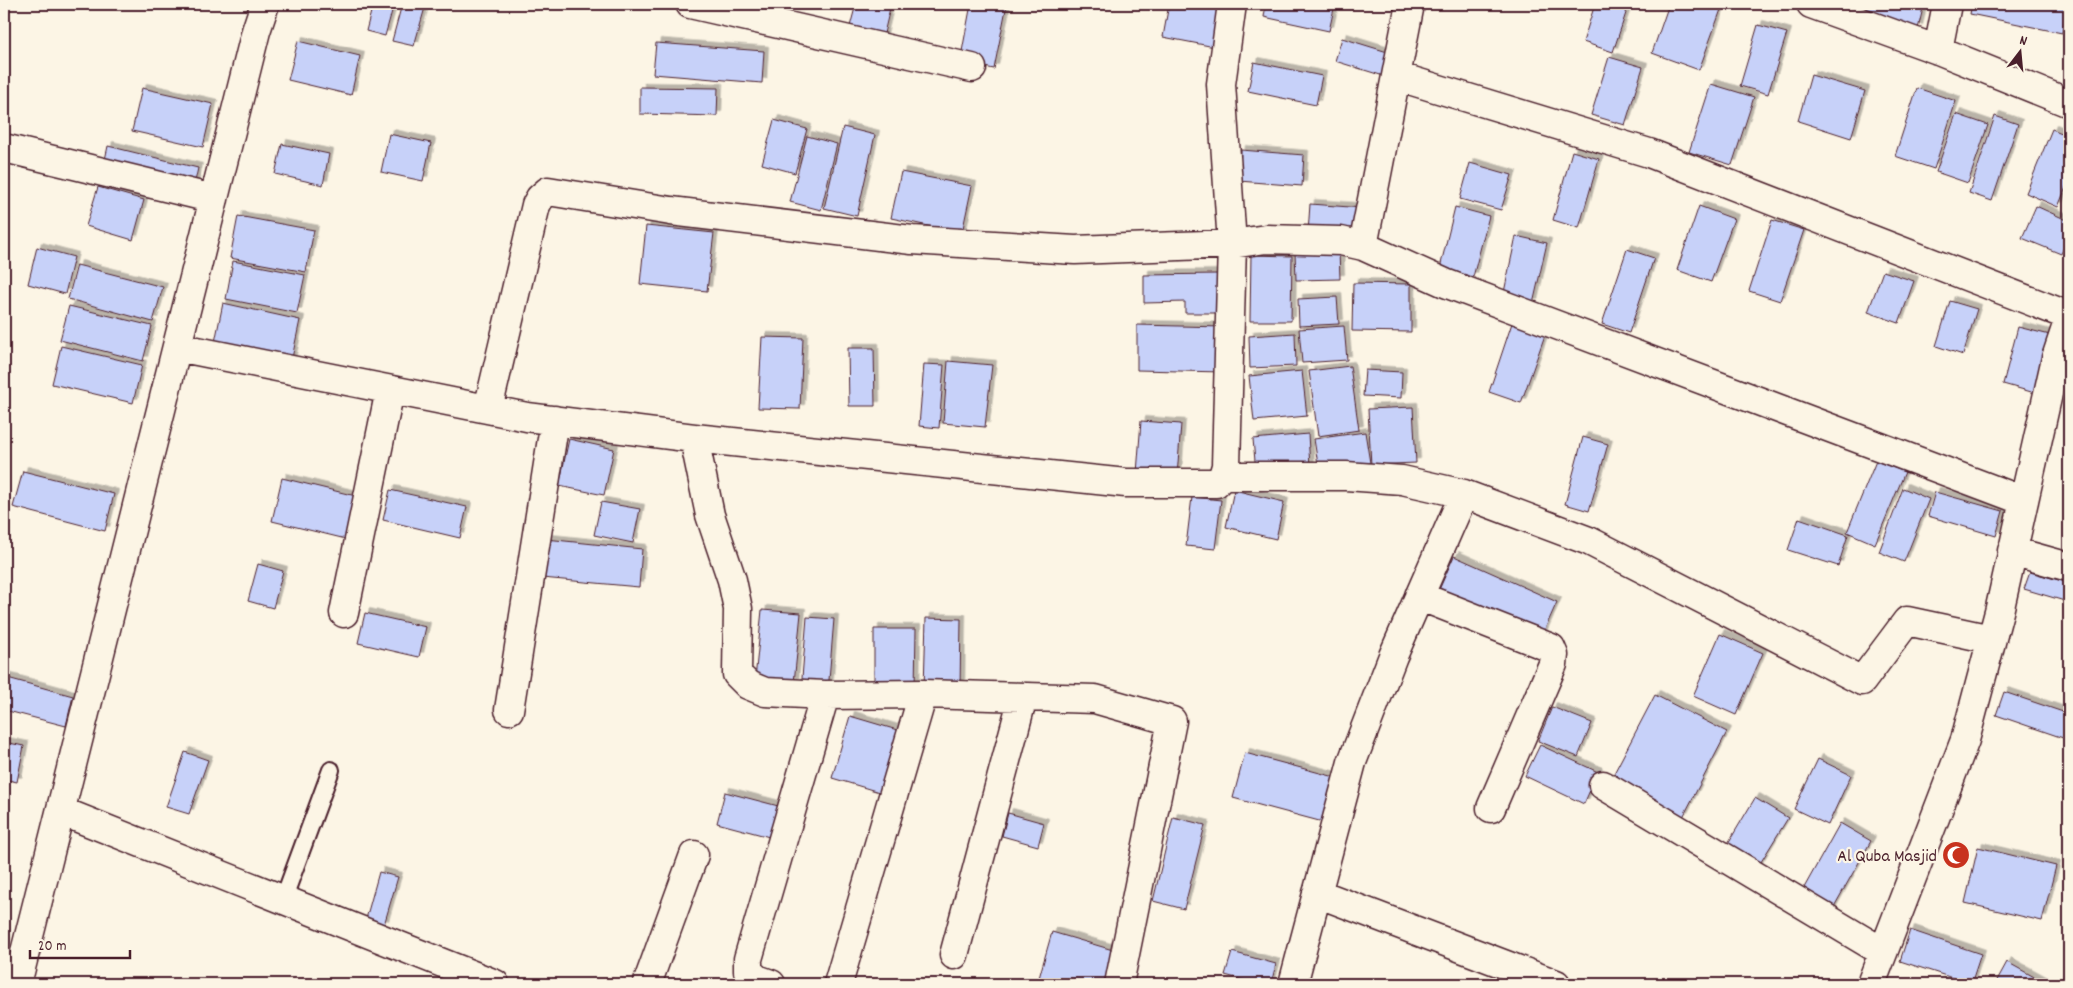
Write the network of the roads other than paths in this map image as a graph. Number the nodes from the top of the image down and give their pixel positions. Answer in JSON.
{"nodes":[{"id":1,"x":265,"y":4,"type":"edge"},
{"id":2,"x":690,"y":4,"type":"edge"},
{"id":3,"x":1232,"y":4,"type":"edge"},
{"id":4,"x":1410,"y":4,"type":"edge"},
{"id":5,"x":1811,"y":4,"type":"edge"},
{"id":6,"x":1947,"y":4,"type":"edge"},
{"id":7,"x":1938,"y":50,"type":"junction"},
{"id":8,"x":972,"y":68,"type":"dead end"},
{"id":9,"x":1396,"y":76,"type":"junction"},
{"id":10,"x":2069,"y":103,"type":"edge"},
{"id":11,"x":4,"y":148,"type":"edge"},
{"id":12,"x":214,"y":199,"type":"junction"},
{"id":13,"x":1232,"y":244,"type":"junction"},
{"id":14,"x":1363,"y":246,"type":"junction"},
{"id":15,"x":2069,"y":318,"type":"edge"},
{"id":16,"x":177,"y":347,"type":"junction"},
{"id":17,"x":390,"y":390,"type":"junction"},
{"id":18,"x":488,"y":409,"type":"junction"},
{"id":19,"x":555,"y":420,"type":"junction"},
{"id":20,"x":694,"y":438,"type":"junction"},
{"id":21,"x":1223,"y":476,"type":"junction"},
{"id":22,"x":1464,"y":494,"type":"junction"},
{"id":23,"x":2024,"y":501,"type":"junction"},
{"id":24,"x":2012,"y":551,"type":"junction"},
{"id":25,"x":2069,"y":566,"type":"edge"},
{"id":26,"x":1419,"y":596,"type":"junction"},
{"id":27,"x":344,"y":613,"type":"dead end"},
{"id":28,"x":1991,"y":639,"type":"junction"},
{"id":29,"x":924,"y":694,"type":"junction"},
{"id":30,"x":825,"y":695,"type":"junction"},
{"id":31,"x":1023,"y":697,"type":"junction"},
{"id":32,"x":509,"y":710,"type":"dead end"},
{"id":33,"x":330,"y":770,"type":"dead end"},
{"id":34,"x":1603,"y":785,"type":"dead end"},
{"id":35,"x":1491,"y":808,"type":"dead end"},
{"id":36,"x":60,"y":811,"type":"junction"},
{"id":37,"x":694,"y":855,"type":"dead end"},
{"id":38,"x":1318,"y":892,"type":"junction"},
{"id":39,"x":283,"y":900,"type":"junction"},
{"id":40,"x":1883,"y":952,"type":"junction"},
{"id":41,"x":954,"y":955,"type":"dead end"},
{"id":42,"x":1516,"y":977,"type":"edge"},
{"id":43,"x":6,"y":984,"type":"edge"},
{"id":44,"x":495,"y":984,"type":"edge"},
{"id":45,"x":646,"y":984,"type":"edge"},
{"id":46,"x":771,"y":984,"type":"edge"},
{"id":47,"x":838,"y":984,"type":"edge"},
{"id":48,"x":1120,"y":984,"type":"edge"},
{"id":49,"x":1293,"y":984,"type":"edge"},
{"id":50,"x":1556,"y":984,"type":"edge"},
{"id":51,"x":1871,"y":984,"type":"edge"}],
"edges":[{"from":1,"to":12,"type":"street"},
{"from":2,"to":8,"type":"street"},
{"from":3,"to":13,"type":"street"},
{"from":4,"to":9,"type":"street"},
{"from":5,"to":7,"type":"street"},
{"from":6,"to":7,"type":"street"},
{"from":7,"to":10,"type":"street"},
{"from":9,"to":14,"type":"street"},
{"from":9,"to":15,"type":"street"},
{"from":11,"to":12,"type":"street"},
{"from":12,"to":16,"type":"street"},
{"from":13,"to":14,"type":"street"},
{"from":13,"to":18,"type":"street"},
{"from":13,"to":21,"type":"street"},
{"from":14,"to":23,"type":"street"},
{"from":15,"to":23,"type":"street"},
{"from":16,"to":17,"type":"street"},
{"from":16,"to":36,"type":"street"},
{"from":17,"to":18,"type":"street"},
{"from":17,"to":27,"type":"street"},
{"from":18,"to":19,"type":"street"},
{"from":19,"to":20,"type":"street"},
{"from":19,"to":32,"type":"street"},
{"from":20,"to":21,"type":"street"},
{"from":20,"to":30,"type":"street"},
{"from":21,"to":22,"type":"street"},
{"from":22,"to":26,"type":"street"},
{"from":22,"to":28,"type":"street"},
{"from":23,"to":24,"type":"street"},
{"from":24,"to":25,"type":"street"},
{"from":24,"to":28,"type":"street"},
{"from":26,"to":35,"type":"street"},
{"from":26,"to":38,"type":"street"},
{"from":28,"to":40,"type":"street"},
{"from":29,"to":30,"type":"street"},
{"from":29,"to":31,"type":"street"},
{"from":29,"to":47,"type":"street"},
{"from":30,"to":46,"type":"street"},
{"from":31,"to":41,"type":"street"},
{"from":31,"to":48,"type":"street"},
{"from":33,"to":39,"type":"lane"},
{"from":34,"to":40,"type":"street"},
{"from":36,"to":39,"type":"street"},
{"from":36,"to":43,"type":"street"},
{"from":37,"to":45,"type":"street"},
{"from":38,"to":42,"type":"street"},
{"from":38,"to":49,"type":"street"},
{"from":39,"to":44,"type":"street"},
{"from":40,"to":51,"type":"street"},
{"from":42,"to":50,"type":"street"}]}
